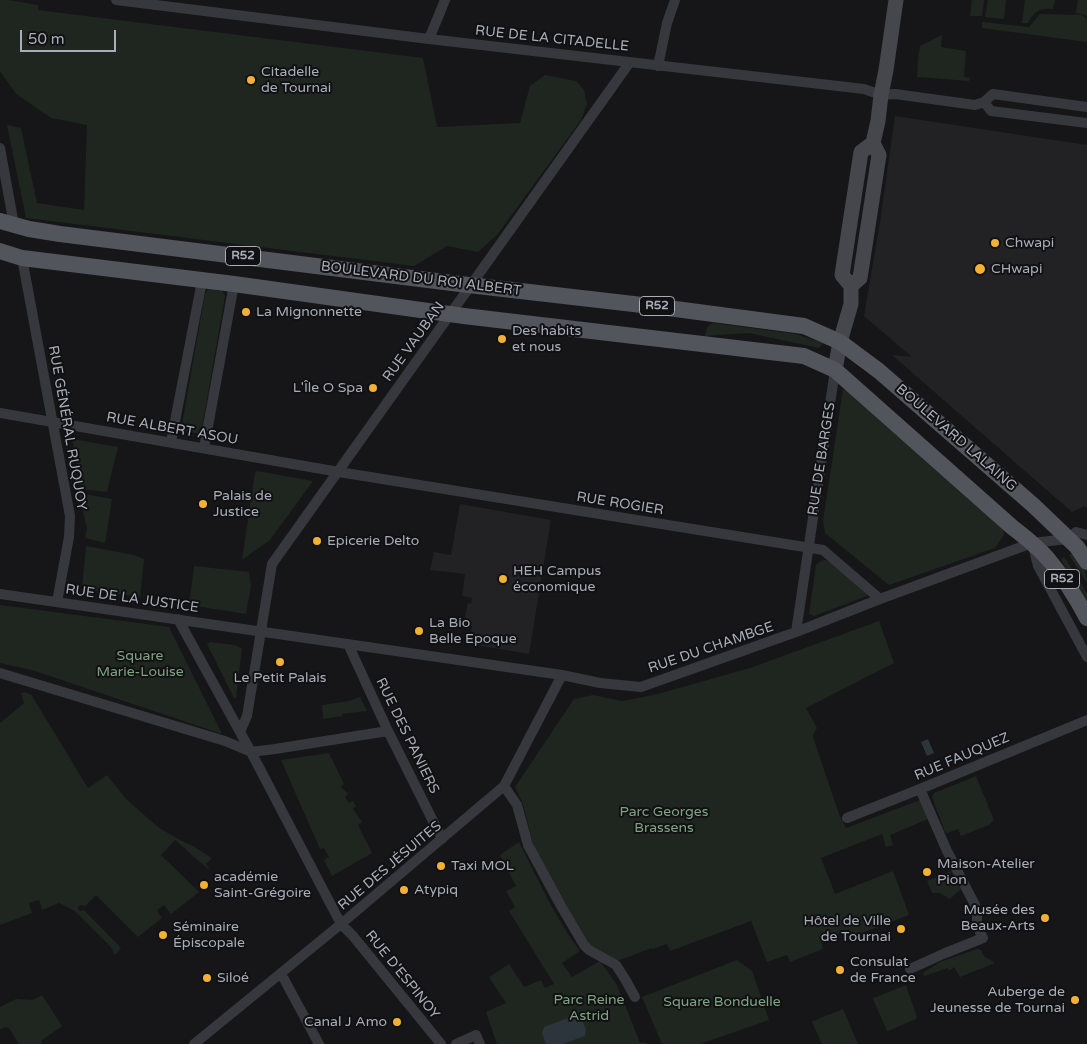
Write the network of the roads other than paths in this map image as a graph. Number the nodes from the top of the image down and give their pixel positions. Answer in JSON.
{"nodes":[{"id":1,"x":116,"y":0,"type":"edge"},
{"id":2,"x":445,"y":0,"type":"edge"},
{"id":3,"x":674,"y":0,"type":"edge"},
{"id":4,"x":896,"y":0,"type":"edge"},
{"id":5,"x":429,"y":39,"type":"junction"},
{"id":6,"x":630,"y":62,"type":"junction"},
{"id":7,"x":658,"y":66,"type":"junction"},
{"id":8,"x":881,"y":95,"type":"junction"},
{"id":9,"x":984,"y":102,"type":"junction"},
{"id":10,"x":1087,"y":107,"type":"edge"},
{"id":11,"x":1087,"y":123,"type":"edge"},
{"id":12,"x":0,"y":148,"type":"edge"},
{"id":13,"x":7,"y":223,"type":"edge"},
{"id":14,"x":0,"y":251,"type":"edge"},
{"id":15,"x":22,"y":258,"type":"junction"},
{"id":16,"x":202,"y":281,"type":"junction"},
{"id":17,"x":234,"y":284,"type":"junction"},
{"id":18,"x":471,"y":285,"type":"junction"},
{"id":19,"x":452,"y":314,"type":"junction"},
{"id":20,"x":840,"y":342,"type":"junction"},
{"id":21,"x":836,"y":370,"type":"junction"},
{"id":22,"x":0,"y":413,"type":"edge"},
{"id":23,"x":53,"y":422,"type":"junction"},
{"id":24,"x":171,"y":442,"type":"junction"},
{"id":25,"x":204,"y":448,"type":"junction"},
{"id":26,"x":339,"y":472,"type":"junction"},
{"id":27,"x":1087,"y":535,"type":"edge"},
{"id":28,"x":1068,"y":539,"type":"junction"},
{"id":29,"x":1032,"y":543,"type":"junction"},
{"id":30,"x":808,"y":549,"type":"junction"},
{"id":31,"x":1087,"y":562,"type":"edge"},
{"id":32,"x":0,"y":594,"type":"edge"},
{"id":33,"x":880,"y":599,"type":"junction"},
{"id":34,"x":57,"y":602,"type":"junction"},
{"id":35,"x":1087,"y":618,"type":"edge"},
{"id":36,"x":178,"y":619,"type":"junction"},
{"id":37,"x":261,"y":631,"type":"junction"},
{"id":38,"x":796,"y":632,"type":"junction"},
{"id":39,"x":348,"y":644,"type":"junction"},
{"id":40,"x":1087,"y":657,"type":"edge"},
{"id":41,"x":0,"y":673,"type":"edge"},
{"id":42,"x":562,"y":675,"type":"junction"},
{"id":43,"x":1087,"y":720,"type":"edge"},
{"id":44,"x":388,"y":730,"type":"junction"},
{"id":45,"x":240,"y":732,"type":"junction"},
{"id":46,"x":251,"y":752,"type":"junction"},
{"id":47,"x":504,"y":786,"type":"junction"},
{"id":48,"x":920,"y":789,"type":"junction"},
{"id":49,"x":847,"y":818,"type":"dead end"},
{"id":50,"x":442,"y":839,"type":"junction"},
{"id":51,"x":341,"y":924,"type":"junction"},
{"id":52,"x":910,"y":969,"type":"dead end"},
{"id":53,"x":280,"y":974,"type":"junction"},
{"id":54,"x":635,"y":997,"type":"dead end"},
{"id":55,"x":194,"y":1044,"type":"edge"},
{"id":56,"x":319,"y":1044,"type":"edge"},
{"id":57,"x":441,"y":1044,"type":"edge"},
{"id":58,"x":456,"y":1044,"type":"edge"},
{"id":59,"x":480,"y":1044,"type":"edge"}],
"edges":[{"from":1,"to":5,"type":"street","name":"RUE DE LA CITADELLE"},
{"from":2,"to":5,"type":"street"},
{"from":3,"to":7,"type":"street"},
{"from":4,"to":8,"type":"street","name":"RUE DE BARGES"},
{"from":5,"to":6,"type":"street","name":"RUE DE LA CITADELLE"},
{"from":6,"to":7,"type":"street","name":"RUE DE LA CITADELLE"},
{"from":6,"to":18,"type":"street","name":"RUE VAUBAN"},
{"from":7,"to":8,"type":"street","name":"RUE DE LA CITADELLE"},
{"from":8,"to":9,"type":"street","name":"RUE DE LA CITADELLE"},
{"from":8,"to":20,"type":"street","name":"RUE DE BARGES"},
{"from":9,"to":10,"type":"street","name":"RUE DE LA CITADELLE"},
{"from":9,"to":11,"type":"street","name":"RUE DE LA CITADELLE"},
{"from":12,"to":13,"type":"street"},
{"from":13,"to":18,"type":"main road","name":"BOULEVARD DU ROI ALBERT","number":"R52"},
{"from":14,"to":15,"type":"main road","number":"R52"},
{"from":15,"to":16,"type":"main road","number":"R52"},
{"from":15,"to":23,"type":"street","name":"RUE GÉNÉRAL RUQUOY"},
{"from":16,"to":17,"type":"main road","number":"R52"},
{"from":16,"to":24,"type":"street"},
{"from":17,"to":19,"type":"main road","number":"R52"},
{"from":17,"to":25,"type":"street"},
{"from":18,"to":19,"type":"street","name":"RUE VAUBAN"},
{"from":18,"to":20,"type":"main road","name":"BOULEVARD DU ROI ALBERT","number":"R52"},
{"from":19,"to":21,"type":"main road","number":"R52"},
{"from":19,"to":26,"type":"street","name":"RUE VAUBAN"},
{"from":20,"to":21,"type":"street","name":"RUE DE BARGES"},
{"from":20,"to":28,"type":"main road","name":"BOULEVARD LALAING","number":"R52"},
{"from":21,"to":29,"type":"main road","name":"BOULEVARD LALAING","number":"R52"},
{"from":21,"to":30,"type":"street","name":"RUE DE BARGES"},
{"from":22,"to":23,"type":"street","name":"RUE ALBERT ASOU"},
{"from":23,"to":24,"type":"street","name":"RUE ALBERT ASOU"},
{"from":23,"to":34,"type":"street","name":"RUE GÉNÉRAL RUQUOY"},
{"from":24,"to":25,"type":"street","name":"RUE ALBERT ASOU"},
{"from":25,"to":26,"type":"street","name":"RUE ALBERT ASOU"},
{"from":26,"to":30,"type":"street","name":"RUE ROGIER"},
{"from":26,"to":37,"type":"street","name":"RUE VAUBAN"},
{"from":27,"to":28,"type":"street"},
{"from":28,"to":29,"type":"street","name":"RUE DU CHAMBGE"},
{"from":28,"to":31,"type":"main road","name":"BOULEVARD LALAING","number":"R52"},
{"from":29,"to":33,"type":"street","name":"RUE DU CHAMBGE"},
{"from":29,"to":35,"type":"main road","name":"BOULEVARD LALAING","number":"R52"},
{"from":29,"to":40,"type":"street"},
{"from":30,"to":33,"type":"street","name":"RUE ROGIER"},
{"from":30,"to":38,"type":"street","name":"RUE DE BARGES"},
{"from":32,"to":34,"type":"street","name":"RUE DE LA JUSTICE"},
{"from":33,"to":38,"type":"street","name":"RUE DU CHAMBGE"},
{"from":34,"to":36,"type":"street","name":"RUE DE LA JUSTICE"},
{"from":36,"to":37,"type":"street","name":"RUE DE LA JUSTICE"},
{"from":36,"to":45,"type":"street"},
{"from":37,"to":39,"type":"street","name":"RUE DU CHAMBGE"},
{"from":37,"to":45,"type":"street"},
{"from":38,"to":42,"type":"street","name":"RUE DU CHAMBGE"},
{"from":39,"to":42,"type":"street","name":"RUE DU CHAMBGE"},
{"from":39,"to":44,"type":"street","name":"RUE DES PANIERS"},
{"from":41,"to":46,"type":"street"},
{"from":42,"to":47,"type":"street","name":"RUE DES JÉSUITES"},
{"from":43,"to":48,"type":"street","name":"RUE FAUQUEZ"},
{"from":44,"to":46,"type":"street"},
{"from":44,"to":50,"type":"street","name":"RUE DES PANIERS"},
{"from":45,"to":46,"type":"street","name":"RUE D'ESPINOY"},
{"from":46,"to":51,"type":"street","name":"RUE D'ESPINOY"},
{"from":47,"to":50,"type":"street","name":"RUE DES JÉSUITES"},
{"from":47,"to":54,"type":"street"},
{"from":48,"to":49,"type":"street","name":"RUE FAUQUEZ"},
{"from":48,"to":52,"type":"street"},
{"from":50,"to":51,"type":"street","name":"RUE DES JÉSUITES"},
{"from":51,"to":53,"type":"street","name":"RUE DES JÉSUITES"},
{"from":51,"to":57,"type":"street","name":"RUE D'ESPINOY"},
{"from":53,"to":55,"type":"street","name":"RUE DES JÉSUITES"},
{"from":53,"to":56,"type":"street"},
{"from":58,"to":59,"type":"street"}]}
